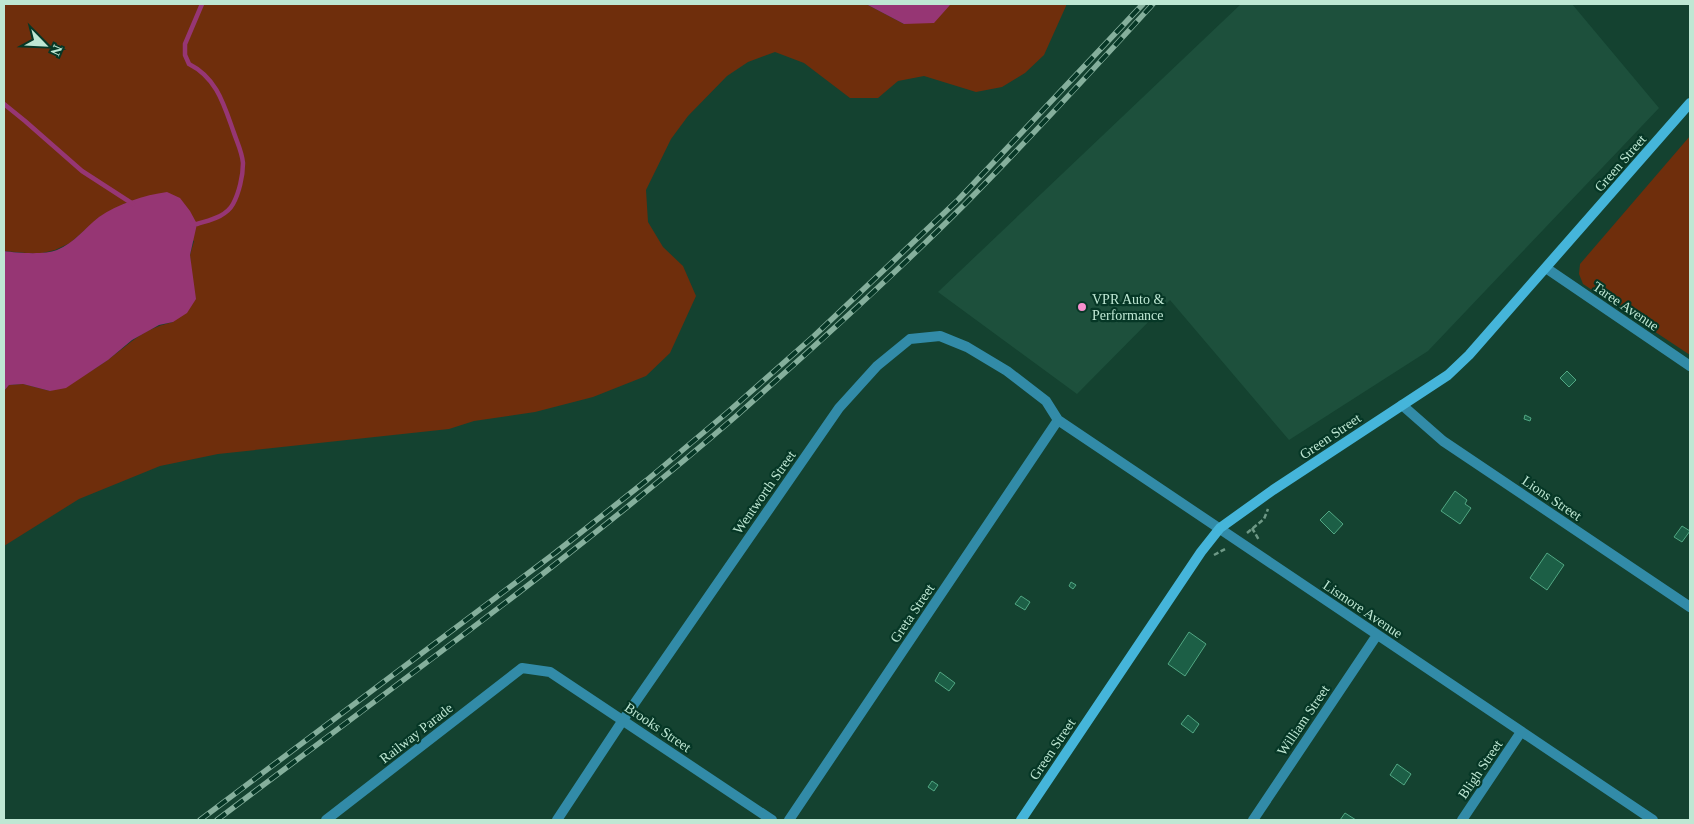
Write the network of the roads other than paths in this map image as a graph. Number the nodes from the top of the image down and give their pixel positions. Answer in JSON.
{"nodes":[{"id":1,"x":1690,"y":103,"type":"edge"},
{"id":2,"x":1546,"y":268,"type":"junction"},
{"id":3,"x":1690,"y":366,"type":"edge"},
{"id":4,"x":1402,"y":405,"type":"junction"},
{"id":5,"x":1058,"y":420,"type":"junction"},
{"id":6,"x":1220,"y":528,"type":"junction"},
{"id":7,"x":1690,"y":607,"type":"edge"},
{"id":8,"x":1377,"y":635,"type":"junction"},
{"id":9,"x":522,"y":668,"type":"joint"},
{"id":10,"x":623,"y":720,"type":"junction"},
{"id":11,"x":1521,"y":732,"type":"junction"},
{"id":12,"x":326,"y":820,"type":"edge"},
{"id":13,"x":556,"y":820,"type":"edge"},
{"id":14,"x":772,"y":820,"type":"edge"},
{"id":15,"x":789,"y":820,"type":"edge"},
{"id":16,"x":1021,"y":820,"type":"edge"},
{"id":17,"x":1253,"y":820,"type":"edge"},
{"id":18,"x":1462,"y":820,"type":"edge"},
{"id":19,"x":1653,"y":820,"type":"edge"}],
"edges":[{"from":1,"to":2,"type":"street","name":"Green Street"},
{"from":2,"to":3,"type":"street","name":"Taree Avenue"},
{"from":2,"to":4,"type":"street","name":"Green Street"},
{"from":4,"to":6,"type":"street","name":"Green Street"},
{"from":4,"to":7,"type":"street","name":"Lions Street"},
{"from":5,"to":6,"type":"street","name":"Lismore Avenue"},
{"from":5,"to":10,"type":"street","name":"Wentworth Street"},
{"from":5,"to":15,"type":"street","name":"Greta Street"},
{"from":6,"to":8,"type":"street","name":"Lismore Avenue"},
{"from":6,"to":16,"type":"street","name":"Green Street"},
{"from":8,"to":11,"type":"street","name":"Lismore Avenue"},
{"from":8,"to":17,"type":"street","name":"William Street"},
{"from":9,"to":10,"type":"street","name":"Brooks Street"},
{"from":9,"to":12,"type":"street","name":"Railway Parade"},
{"from":10,"to":13,"type":"street","name":"Wentworth Street"},
{"from":10,"to":14,"type":"street","name":"Brooks Street"},
{"from":11,"to":18,"type":"street","name":"Bligh Street"},
{"from":11,"to":19,"type":"street","name":"Lismore Avenue"}]}
